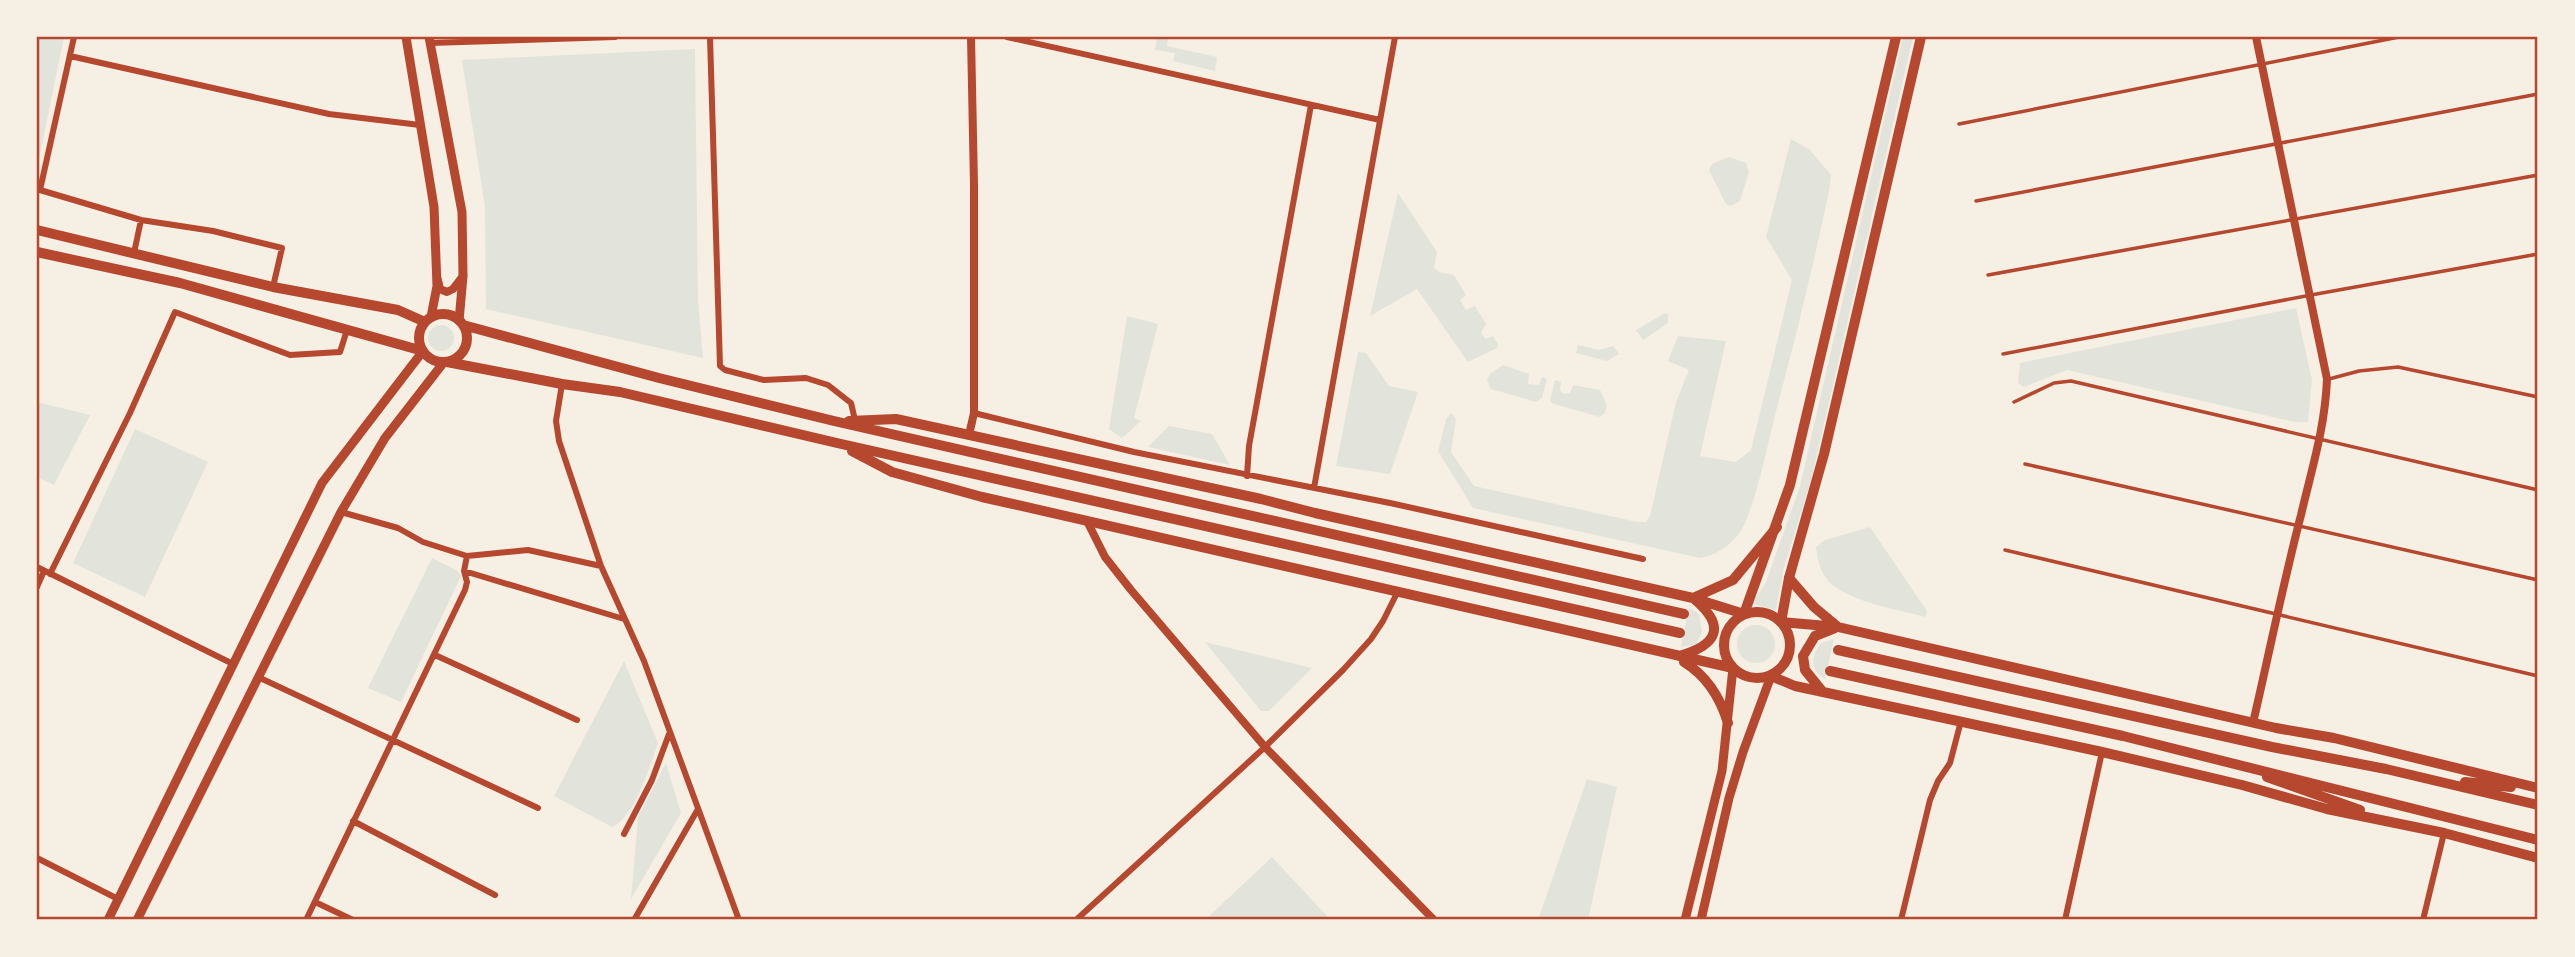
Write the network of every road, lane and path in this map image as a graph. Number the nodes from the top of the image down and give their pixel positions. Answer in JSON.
{"nodes":[{"id":1,"x":74,"y":37,"type":"edge"},
{"id":2,"x":406,"y":37,"type":"edge"},
{"id":3,"x":615,"y":37,"type":"edge"},
{"id":4,"x":710,"y":37,"type":"edge"},
{"id":5,"x":971,"y":37,"type":"edge"},
{"id":6,"x":1007,"y":37,"type":"edge"},
{"id":7,"x":1395,"y":37,"type":"edge"},
{"id":8,"x":1896,"y":37,"type":"edge"},
{"id":9,"x":1921,"y":37,"type":"edge"},
{"id":10,"x":2256,"y":37,"type":"edge"},
{"id":11,"x":2399,"y":37,"type":"edge"},
{"id":12,"x":429,"y":40,"type":"edge"},
{"id":13,"x":70,"y":56,"type":"junction"},
{"id":14,"x":2262,"y":65,"type":"junction"},
{"id":15,"x":2538,"y":94,"type":"edge"},
{"id":16,"x":1311,"y":105,"type":"junction"},
{"id":17,"x":1380,"y":120,"type":"junction"},
{"id":18,"x":1959,"y":124,"type":"dead end"},
{"id":19,"x":420,"y":125,"type":"junction"},
{"id":20,"x":2279,"y":143,"type":"junction"},
{"id":21,"x":2538,"y":175,"type":"edge"},
{"id":22,"x":1976,"y":201,"type":"dead end"},
{"id":23,"x":141,"y":220,"type":"junction"},
{"id":24,"x":2295,"y":220,"type":"junction"},
{"id":25,"x":37,"y":224,"type":"edge"},
{"id":26,"x":37,"y":230,"type":"edge"},
{"id":27,"x":65,"y":236,"type":"junction"},
{"id":28,"x":134,"y":253,"type":"junction"},
{"id":29,"x":40,"y":254,"type":"edge"},
{"id":30,"x":2538,"y":254,"type":"edge"},
{"id":31,"x":1988,"y":275,"type":"dead end"},
{"id":32,"x":463,"y":276,"type":"junction"},
{"id":33,"x":437,"y":277,"type":"junction"},
{"id":34,"x":274,"y":287,"type":"junction"},
{"id":35,"x":2311,"y":295,"type":"junction"},
{"id":36,"x":428,"y":320,"type":"junction"},
{"id":37,"x":461,"y":323,"type":"junction"},
{"id":38,"x":347,"y":330,"type":"junction"},
{"id":39,"x":422,"y":351,"type":"junction"},
{"id":40,"x":2003,"y":354,"type":"dead end"},
{"id":41,"x":445,"y":362,"type":"junction"},
{"id":42,"x":2327,"y":379,"type":"junction"},
{"id":43,"x":562,"y":384,"type":"junction"},
{"id":44,"x":2538,"y":397,"type":"edge"},
{"id":45,"x":2014,"y":402,"type":"dead end"},
{"id":46,"x":974,"y":413,"type":"junction"},
{"id":47,"x":855,"y":420,"type":"junction"},
{"id":48,"x":834,"y":421,"type":"junction"},
{"id":49,"x":969,"y":435,"type":"junction"},
{"id":50,"x":2321,"y":440,"type":"junction"},
{"id":51,"x":837,"y":443,"type":"junction"},
{"id":52,"x":2025,"y":464,"type":"dead end"},
{"id":53,"x":1247,"y":476,"type":"junction"},
{"id":54,"x":1314,"y":488,"type":"junction"},
{"id":55,"x":2538,"y":490,"type":"edge"},
{"id":56,"x":341,"y":512,"type":"junction"},
{"id":57,"x":1087,"y":521,"type":"junction"},
{"id":58,"x":1777,"y":527,"type":"junction"},
{"id":59,"x":2298,"y":527,"type":"junction"},
{"id":60,"x":2005,"y":550,"type":"dead end"},
{"id":61,"x":467,"y":555,"type":"junction"},
{"id":62,"x":1643,"y":559,"type":"dead end"},
{"id":63,"x":601,"y":566,"type":"junction"},
{"id":64,"x":37,"y":567,"type":"edge"},
{"id":65,"x":464,"y":571,"type":"junction"},
{"id":66,"x":47,"y":572,"type":"junction"},
{"id":67,"x":1788,"y":579,"type":"junction"},
{"id":68,"x":2538,"y":580,"type":"edge"},
{"id":69,"x":37,"y":587,"type":"edge"},
{"id":70,"x":1398,"y":591,"type":"junction"},
{"id":71,"x":1693,"y":598,"type":"junction"},
{"id":72,"x":1684,"y":614,"type":"dead end"},
{"id":73,"x":1744,"y":614,"type":"junction"},
{"id":74,"x":2278,"y":614,"type":"junction"},
{"id":75,"x":624,"y":619,"type":"junction"},
{"id":76,"x":1781,"y":622,"type":"junction"},
{"id":77,"x":1838,"y":627,"type":"junction"},
{"id":78,"x":1680,"y":633,"type":"dead end"},
{"id":79,"x":1838,"y":650,"type":"dead end"},
{"id":80,"x":435,"y":655,"type":"junction"},
{"id":81,"x":1676,"y":657,"type":"junction"},
{"id":82,"x":233,"y":664,"type":"junction"},
{"id":83,"x":1733,"y":668,"type":"junction"},
{"id":84,"x":1830,"y":670,"type":"dead end"},
{"id":85,"x":1771,"y":676,"type":"junction"},
{"id":86,"x":2538,"y":676,"type":"edge"},
{"id":87,"x":258,"y":677,"type":"junction"},
{"id":88,"x":1822,"y":692,"type":"junction"},
{"id":89,"x":577,"y":720,"type":"dead end"},
{"id":90,"x":1961,"y":721,"type":"junction"},
{"id":91,"x":1728,"y":723,"type":"junction"},
{"id":92,"x":2253,"y":723,"type":"junction"},
{"id":93,"x":669,"y":734,"type":"junction"},
{"id":94,"x":392,"y":740,"type":"junction"},
{"id":95,"x":1265,"y":747,"type":"junction"},
{"id":96,"x":2102,"y":752,"type":"junction"},
{"id":97,"x":2232,"y":763,"type":"junction"},
{"id":98,"x":2435,"y":780,"type":"junction"},
{"id":99,"x":2538,"y":789,"type":"edge"},
{"id":100,"x":2538,"y":805,"type":"edge"},
{"id":101,"x":538,"y":808,"type":"dead end"},
{"id":102,"x":698,"y":809,"type":"junction"},
{"id":103,"x":353,"y":821,"type":"junction"},
{"id":104,"x":2390,"y":821,"type":"junction"},
{"id":105,"x":2444,"y":833,"type":"junction"},
{"id":106,"x":624,"y":834,"type":"dead end"},
{"id":107,"x":2538,"y":840,"type":"edge"},
{"id":108,"x":37,"y":858,"type":"edge"},
{"id":109,"x":2538,"y":858,"type":"edge"},
{"id":110,"x":495,"y":895,"type":"dead end"},
{"id":111,"x":118,"y":899,"type":"junction"},
{"id":112,"x":315,"y":902,"type":"junction"},
{"id":113,"x":108,"y":920,"type":"edge"},
{"id":114,"x":137,"y":920,"type":"edge"},
{"id":115,"x":306,"y":920,"type":"edge"},
{"id":116,"x":353,"y":920,"type":"edge"},
{"id":117,"x":634,"y":920,"type":"edge"},
{"id":118,"x":739,"y":920,"type":"edge"},
{"id":119,"x":1076,"y":920,"type":"edge"},
{"id":120,"x":1434,"y":920,"type":"edge"},
{"id":121,"x":1685,"y":920,"type":"edge"},
{"id":122,"x":1701,"y":920,"type":"edge"},
{"id":123,"x":1901,"y":920,"type":"edge"},
{"id":124,"x":2065,"y":920,"type":"edge"},
{"id":125,"x":2423,"y":920,"type":"edge"}],
"edges":[{"from":1,"to":13,"type":"street"},
{"from":2,"to":19,"type":"main road"},
{"from":3,"to":12,"type":"street"},
{"from":4,"to":47,"type":"street"},
{"from":5,"to":46,"type":"street"},
{"from":6,"to":16,"type":"street"},
{"from":7,"to":17,"type":"street"},
{"from":8,"to":58,"type":"main road"},
{"from":9,"to":67,"type":"main road"},
{"from":10,"to":14,"type":"street"},
{"from":11,"to":14,"type":"lane"},
{"from":12,"to":32,"type":"main road"},
{"from":13,"to":19,"type":"street"},
{"from":13,"to":23,"type":"street"},
{"from":14,"to":18,"type":"lane"},
{"from":14,"to":20,"type":"street"},
{"from":15,"to":20,"type":"lane"},
{"from":16,"to":17,"type":"street"},
{"from":16,"to":53,"type":"street"},
{"from":17,"to":54,"type":"street"},
{"from":19,"to":33,"type":"main road"},
{"from":20,"to":22,"type":"lane"},
{"from":20,"to":24,"type":"street"},
{"from":21,"to":24,"type":"lane"},
{"from":23,"to":28,"type":"street"},
{"from":23,"to":34,"type":"street"},
{"from":24,"to":31,"type":"lane"},
{"from":24,"to":35,"type":"street"},
{"from":25,"to":27,"type":"main road"},
{"from":26,"to":27,"type":"main road"},
{"from":27,"to":28,"type":"main road"},
{"from":28,"to":34,"type":"main road"},
{"from":29,"to":38,"type":"main road"},
{"from":30,"to":35,"type":"lane"},
{"from":32,"to":33,"type":"street"},
{"from":32,"to":37,"type":"main road"},
{"from":33,"to":36,"type":"main road"},
{"from":34,"to":36,"type":"main road"},
{"from":35,"to":40,"type":"lane"},
{"from":35,"to":42,"type":"street"},
{"from":36,"to":37,"type":"main road"},
{"from":36,"to":39,"type":"main road"},
{"from":37,"to":41,"type":"main road"},
{"from":37,"to":48,"type":"main road"},
{"from":38,"to":39,"type":"main road"},
{"from":38,"to":66,"type":"street"},
{"from":39,"to":41,"type":"main road"},
{"from":39,"to":82,"type":"main road"},
{"from":41,"to":43,"type":"main road"},
{"from":41,"to":56,"type":"main road"},
{"from":42,"to":44,"type":"lane"},
{"from":42,"to":50,"type":"street"},
{"from":43,"to":51,"type":"main road"},
{"from":43,"to":63,"type":"street"},
{"from":45,"to":50,"type":"lane"},
{"from":46,"to":49,"type":"street"},
{"from":46,"to":53,"type":"street"},
{"from":47,"to":48,"type":"main road"},
{"from":47,"to":49,"type":"main road"},
{"from":48,"to":72,"type":"main road"},
{"from":49,"to":71,"type":"main road"},
{"from":50,"to":55,"type":"lane"},
{"from":50,"to":59,"type":"street"},
{"from":51,"to":57,"type":"main road"},
{"from":51,"to":78,"type":"main road"},
{"from":52,"to":59,"type":"lane"},
{"from":53,"to":54,"type":"street"},
{"from":54,"to":62,"type":"street"},
{"from":56,"to":61,"type":"street"},
{"from":56,"to":87,"type":"main road"},
{"from":57,"to":70,"type":"main road"},
{"from":57,"to":95,"type":"street"},
{"from":58,"to":71,"type":"main road"},
{"from":58,"to":73,"type":"main road"},
{"from":59,"to":68,"type":"lane"},
{"from":59,"to":74,"type":"street"},
{"from":60,"to":74,"type":"lane"},
{"from":61,"to":63,"type":"street"},
{"from":61,"to":65,"type":"street"},
{"from":63,"to":75,"type":"street"},
{"from":64,"to":66,"type":"street"},
{"from":65,"to":75,"type":"street"},
{"from":65,"to":80,"type":"street"},
{"from":66,"to":69,"type":"street"},
{"from":66,"to":82,"type":"street"},
{"from":67,"to":76,"type":"main road"},
{"from":67,"to":77,"type":"main road"},
{"from":70,"to":81,"type":"main road"},
{"from":70,"to":95,"type":"street"},
{"from":71,"to":73,"type":"main road"},
{"from":71,"to":81,"type":"main road"},
{"from":73,"to":76,"type":"main road"},
{"from":73,"to":83,"type":"main road"},
{"from":74,"to":86,"type":"lane"},
{"from":74,"to":92,"type":"street"},
{"from":75,"to":93,"type":"street"},
{"from":76,"to":77,"type":"main road"},
{"from":76,"to":85,"type":"main road"},
{"from":77,"to":88,"type":"main road"},
{"from":77,"to":92,"type":"main road"},
{"from":79,"to":98,"type":"main road"},
{"from":80,"to":89,"type":"street"},
{"from":80,"to":94,"type":"street"},
{"from":81,"to":83,"type":"main road"},
{"from":81,"to":91,"type":"main road"},
{"from":82,"to":111,"type":"main road"},
{"from":83,"to":85,"type":"main road"},
{"from":83,"to":91,"type":"main road"},
{"from":84,"to":97,"type":"main road"},
{"from":85,"to":88,"type":"main road"},
{"from":85,"to":122,"type":"main road"},
{"from":87,"to":94,"type":"street"},
{"from":87,"to":114,"type":"main road"},
{"from":88,"to":90,"type":"main road"},
{"from":90,"to":96,"type":"main road"},
{"from":90,"to":123,"type":"street"},
{"from":91,"to":121,"type":"main road"},
{"from":92,"to":99,"type":"main road"},
{"from":93,"to":102,"type":"street"},
{"from":93,"to":106,"type":"street"},
{"from":94,"to":101,"type":"street"},
{"from":94,"to":103,"type":"street"},
{"from":95,"to":119,"type":"street"},
{"from":95,"to":120,"type":"street"},
{"from":96,"to":104,"type":"main road"},
{"from":96,"to":124,"type":"street"},
{"from":97,"to":104,"type":"main road"},
{"from":97,"to":107,"type":"main road"},
{"from":98,"to":99,"type":"main road"},
{"from":98,"to":100,"type":"main road"},
{"from":102,"to":117,"type":"street"},
{"from":102,"to":118,"type":"street"},
{"from":103,"to":110,"type":"street"},
{"from":103,"to":112,"type":"street"},
{"from":104,"to":105,"type":"main road"},
{"from":105,"to":109,"type":"main road"},
{"from":105,"to":125,"type":"street"},
{"from":108,"to":111,"type":"street"},
{"from":111,"to":113,"type":"main road"},
{"from":112,"to":115,"type":"street"},
{"from":112,"to":116,"type":"street"}]}
